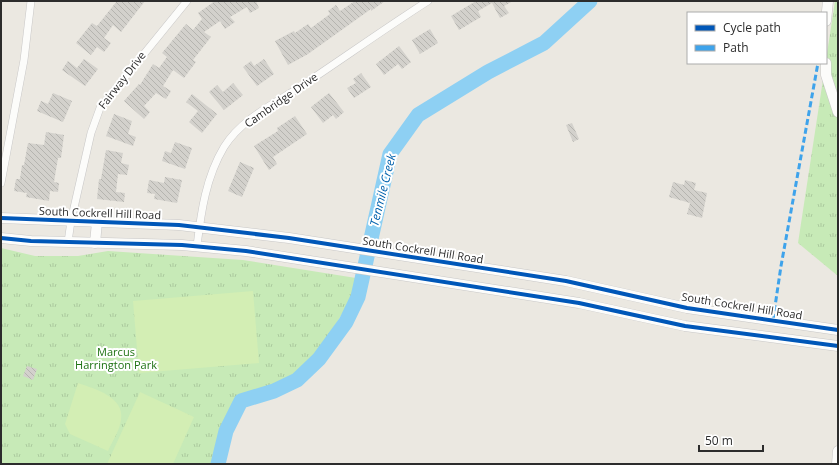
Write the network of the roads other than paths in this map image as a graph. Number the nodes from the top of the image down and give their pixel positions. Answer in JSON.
{"nodes":[{"id":1,"x":31,"y":1,"type":"edge"},
{"id":2,"x":187,"y":1,"type":"edge"},
{"id":3,"x":428,"y":1,"type":"edge"},
{"id":4,"x":828,"y":1,"type":"edge"},
{"id":5,"x":827,"y":12,"type":"edge"},
{"id":6,"x":826,"y":64,"type":"edge"},
{"id":7,"x":838,"y":112,"type":"edge"},
{"id":8,"x":1,"y":183,"type":"edge"},
{"id":9,"x":1,"y":218,"type":"edge"},
{"id":10,"x":71,"y":221,"type":"junction"},
{"id":11,"x":97,"y":222,"type":"junction"},
{"id":12,"x":199,"y":227,"type":"junction"},
{"id":13,"x":1,"y":238,"type":"edge"},
{"id":14,"x":68,"y":242,"type":"junction"},
{"id":15,"x":95,"y":243,"type":"junction"},
{"id":16,"x":197,"y":246,"type":"junction"},
{"id":17,"x":584,"y":285,"type":"junction"},
{"id":18,"x":579,"y":303,"type":"junction"},
{"id":19,"x":838,"y":330,"type":"edge"},
{"id":20,"x":838,"y":346,"type":"edge"},
{"id":21,"x":838,"y":450,"type":"edge"},
{"id":22,"x":836,"y":464,"type":"edge"}],
"edges":[{"from":1,"to":8,"type":"street"},
{"from":2,"to":10,"type":"street","name":"Fairway Drive"},
{"from":3,"to":12,"type":"street","name":"Cambridge Drive"},
{"from":4,"to":5,"type":"main road"},
{"from":6,"to":7,"type":"main road"},
{"from":9,"to":10,"type":"main road","name":"South Cockrell Hill Road"},
{"from":10,"to":11,"type":"main road","name":"South Cockrell Hill Road"},
{"from":10,"to":14,"type":"street","name":"Fairway Drive"},
{"from":11,"to":12,"type":"main road","name":"South Cockrell Hill Road"},
{"from":11,"to":15,"type":"main road"},
{"from":12,"to":16,"type":"street","name":"Cambridge Drive"},
{"from":12,"to":17,"type":"main road","name":"South Cockrell Hill Road"},
{"from":13,"to":14,"type":"main road"},
{"from":14,"to":15,"type":"main road"},
{"from":15,"to":16,"type":"main road"},
{"from":16,"to":18,"type":"main road"},
{"from":17,"to":18,"type":"main road"},
{"from":17,"to":19,"type":"main road","name":"South Cockrell Hill Road"},
{"from":18,"to":20,"type":"main road"},
{"from":21,"to":22,"type":"main road"}]}
